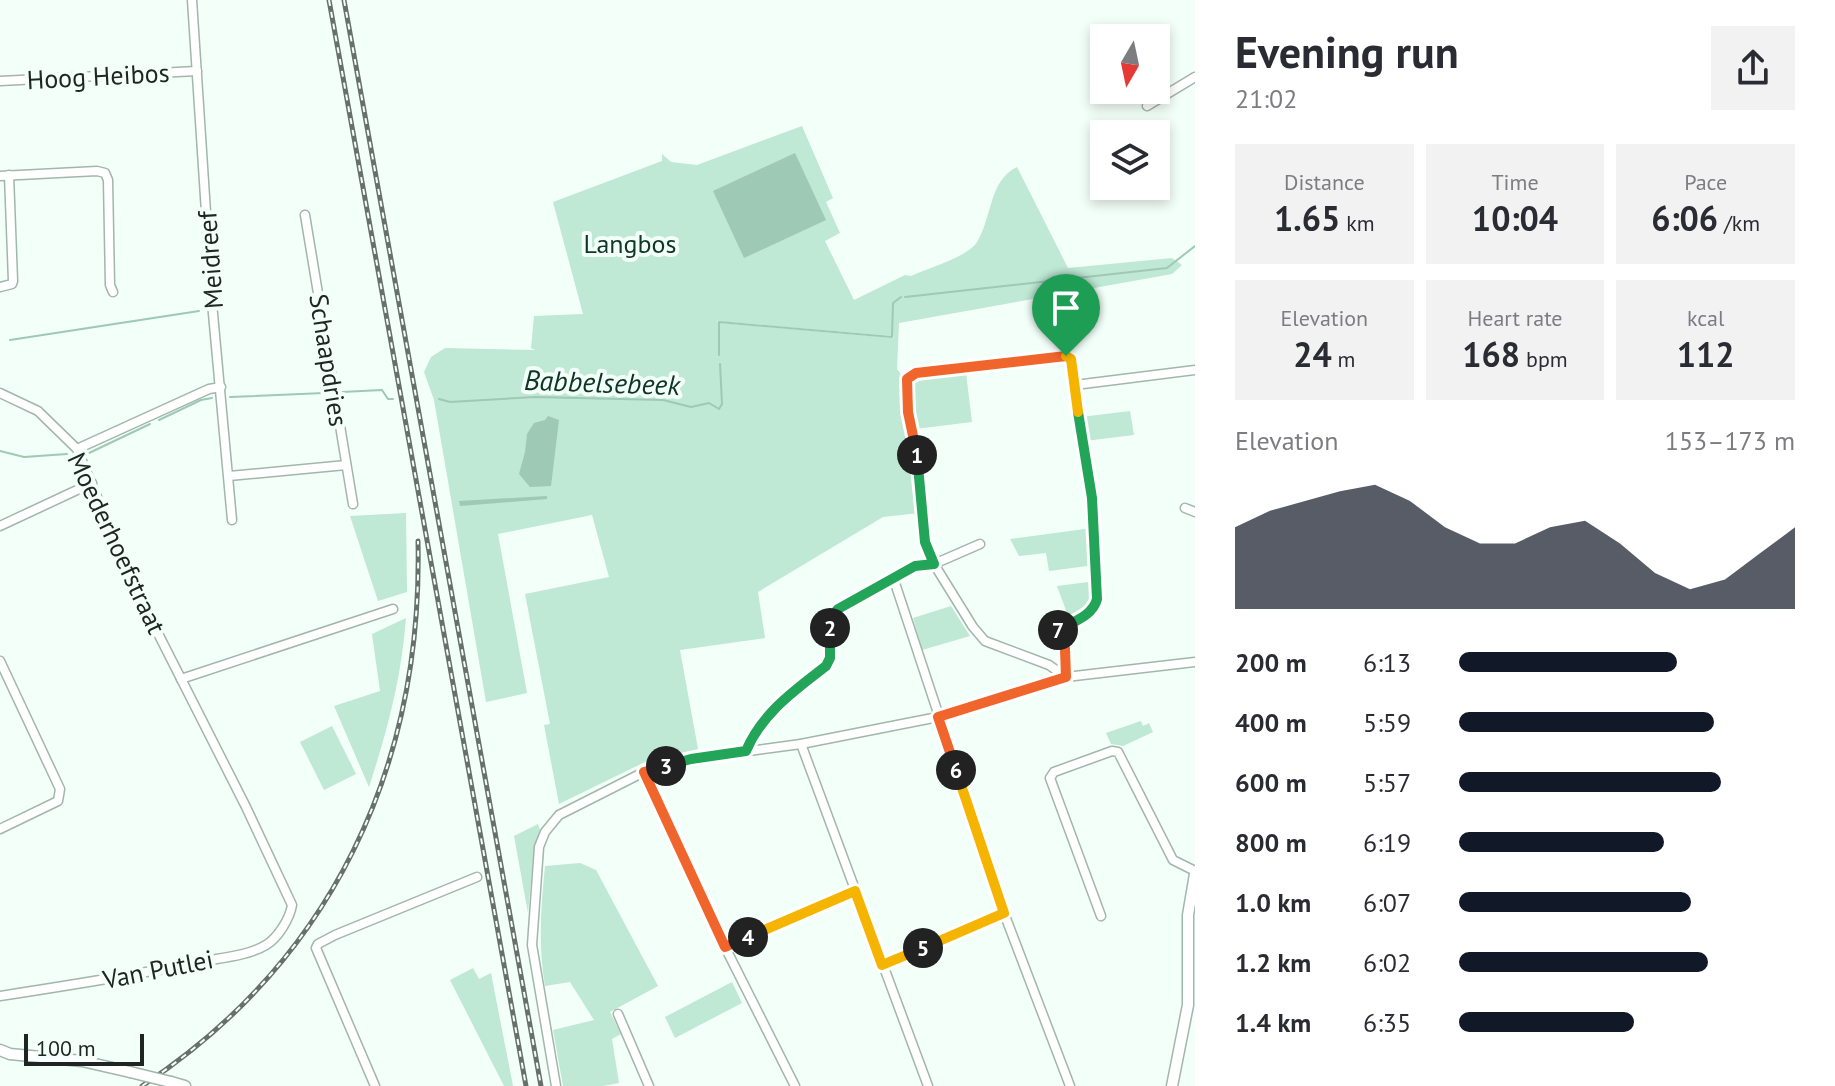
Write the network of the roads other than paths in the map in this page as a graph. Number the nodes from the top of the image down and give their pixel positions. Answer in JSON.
{"nodes":[{"id":1,"x":192,"y":0,"type":"edge"},
{"id":2,"x":197,"y":71,"type":"junction"},
{"id":3,"x":1195,"y":77,"type":"edge"},
{"id":4,"x":0,"y":81,"type":"edge"},
{"id":5,"x":1147,"y":106,"type":"dead end"},
{"id":6,"x":4,"y":176,"type":"edge"},
{"id":7,"x":305,"y":215,"type":"dead end"},
{"id":8,"x":0,"y":287,"type":"edge"},
{"id":9,"x":113,"y":292,"type":"dead end"},
{"id":10,"x":1195,"y":370,"type":"edge"},
{"id":11,"x":1075,"y":385,"type":"junction"},
{"id":12,"x":221,"y":387,"type":"junction"},
{"id":13,"x":0,"y":393,"type":"edge"},
{"id":14,"x":77,"y":449,"type":"junction"},
{"id":15,"x":346,"y":465,"type":"junction"},
{"id":16,"x":229,"y":476,"type":"junction"},
{"id":17,"x":92,"y":483,"type":"junction"},
{"id":18,"x":353,"y":504,"type":"dead end"},
{"id":19,"x":1185,"y":508,"type":"dead end"},
{"id":20,"x":1195,"y":512,"type":"edge"},
{"id":21,"x":232,"y":520,"type":"dead end"},
{"id":22,"x":0,"y":526,"type":"edge"},
{"id":23,"x":980,"y":544,"type":"dead end"},
{"id":24,"x":934,"y":564,"type":"junction"},
{"id":25,"x":893,"y":577,"type":"junction"},
{"id":26,"x":393,"y":609,"type":"dead end"},
{"id":27,"x":0,"y":661,"type":"edge"},
{"id":28,"x":1195,"y":662,"type":"edge"},
{"id":29,"x":1066,"y":677,"type":"junction"},
{"id":30,"x":181,"y":679,"type":"junction"},
{"id":31,"x":938,"y":717,"type":"junction"},
{"id":32,"x":801,"y":744,"type":"junction"},
{"id":33,"x":746,"y":751,"type":"junction"},
{"id":34,"x":644,"y":772,"type":"junction"},
{"id":35,"x":0,"y":829,"type":"edge"},
{"id":36,"x":1195,"y":873,"type":"edge"},
{"id":37,"x":477,"y":877,"type":"dead end"},
{"id":38,"x":855,"y":891,"type":"junction"},
{"id":39,"x":292,"y":905,"type":"joint"},
{"id":40,"x":1004,"y":913,"type":"junction"},
{"id":41,"x":1101,"y":916,"type":"dead end"},
{"id":42,"x":725,"y":947,"type":"junction"},
{"id":43,"x":882,"y":965,"type":"junction"},
{"id":44,"x":0,"y":996,"type":"edge"},
{"id":45,"x":618,"y":1014,"type":"dead end"},
{"id":46,"x":1190,"y":1023,"type":"edge"},
{"id":47,"x":0,"y":1050,"type":"edge"},
{"id":48,"x":185,"y":1086,"type":"edge"},
{"id":49,"x":375,"y":1086,"type":"edge"},
{"id":50,"x":556,"y":1086,"type":"edge"},
{"id":51,"x":648,"y":1086,"type":"edge"},
{"id":52,"x":795,"y":1086,"type":"edge"},
{"id":53,"x":928,"y":1086,"type":"edge"},
{"id":54,"x":1070,"y":1086,"type":"edge"},
{"id":55,"x":1172,"y":1086,"type":"edge"}],
"edges":[{"from":1,"to":2,"type":"street","name":"Meidreef"},
{"from":2,"to":4,"type":"street","name":"Hoog Heibos"},
{"from":2,"to":12,"type":"street","name":"Meidreef"},
{"from":3,"to":5,"type":"street"},
{"from":6,"to":8,"type":"street"},
{"from":6,"to":9,"type":"street"},
{"from":7,"to":15,"type":"street","name":"Schaapdries"},
{"from":10,"to":11,"type":"street"},
{"from":11,"to":24,"type":"street"},
{"from":11,"to":29,"type":"street"},
{"from":12,"to":14,"type":"street"},
{"from":12,"to":16,"type":"street","name":"Meidreef"},
{"from":13,"to":14,"type":"street","name":"Moederhoefstraat"},
{"from":14,"to":17,"type":"street","name":"Moederhoefstraat"},
{"from":15,"to":16,"type":"street"},
{"from":15,"to":18,"type":"street","name":"Schaapdries"},
{"from":16,"to":21,"type":"street","name":"Meidreef"},
{"from":17,"to":22,"type":"street"},
{"from":17,"to":30,"type":"street","name":"Moederhoefstraat"},
{"from":19,"to":20,"type":"street"},
{"from":23,"to":24,"type":"street"},
{"from":24,"to":25,"type":"street"},
{"from":24,"to":29,"type":"street"},
{"from":25,"to":31,"type":"street"},
{"from":25,"to":33,"type":"street"},
{"from":26,"to":30,"type":"street"},
{"from":27,"to":35,"type":"street"},
{"from":28,"to":29,"type":"street"},
{"from":29,"to":31,"type":"street"},
{"from":30,"to":39,"type":"street","name":"Moederhoefstraat"},
{"from":31,"to":32,"type":"street"},
{"from":31,"to":40,"type":"street"},
{"from":32,"to":33,"type":"street"},
{"from":32,"to":38,"type":"street"},
{"from":33,"to":34,"type":"street"},
{"from":34,"to":42,"type":"street"},
{"from":34,"to":50,"type":"street"},
{"from":36,"to":41,"type":"street"},
{"from":36,"to":46,"type":"street"},
{"from":37,"to":49,"type":"street"},
{"from":38,"to":42,"type":"street"},
{"from":38,"to":43,"type":"street"},
{"from":39,"to":44,"type":"street","name":"Van Putlei"},
{"from":40,"to":43,"type":"street"},
{"from":40,"to":54,"type":"street"},
{"from":42,"to":52,"type":"street"},
{"from":43,"to":53,"type":"street"},
{"from":45,"to":51,"type":"street"},
{"from":46,"to":55,"type":"street"},
{"from":47,"to":48,"type":"street","bridge":true}]}
